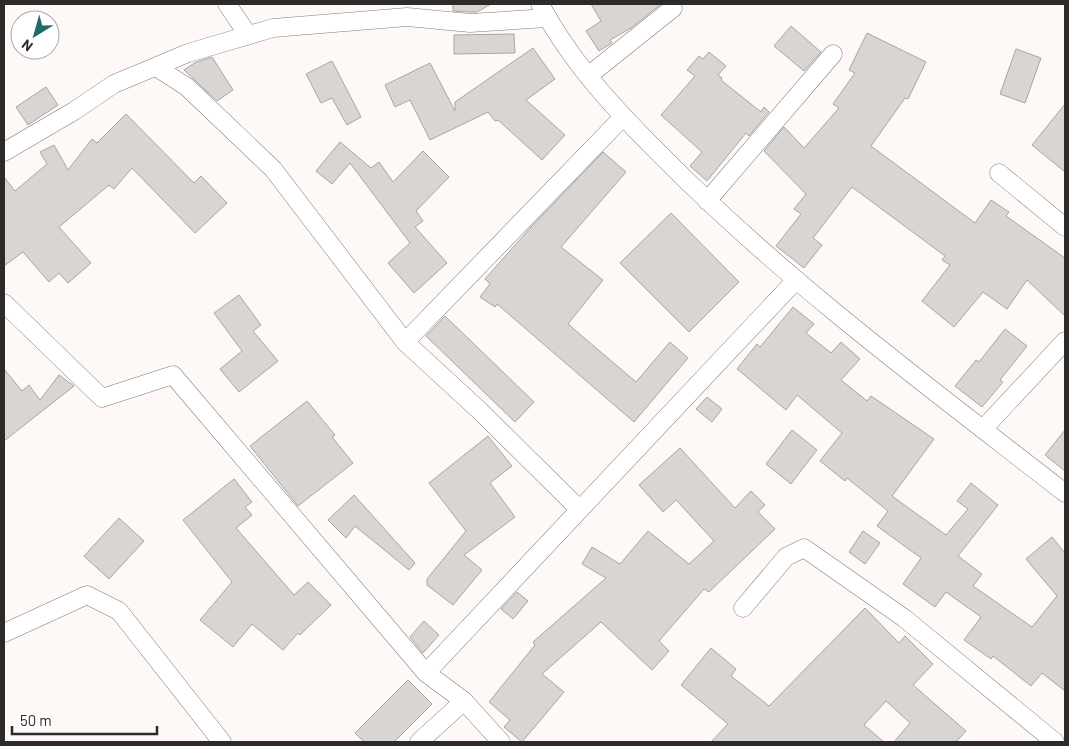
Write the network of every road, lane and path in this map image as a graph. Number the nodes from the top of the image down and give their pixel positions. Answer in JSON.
{"nodes":[{"id":1,"x":228,"y":4,"type":"edge"},
{"id":2,"x":672,"y":8,"type":"dead end"},
{"id":3,"x":404,"y":10,"type":"edge"},
{"id":4,"x":544,"y":11,"type":"edge"},
{"id":5,"x":248,"y":35,"type":"junction"},
{"id":6,"x":833,"y":54,"type":"dead end"},
{"id":7,"x":156,"y":67,"type":"junction"},
{"id":8,"x":588,"y":76,"type":"junction"},
{"id":9,"x":622,"y":118,"type":"junction"},
{"id":10,"x":4,"y":152,"type":"edge"},
{"id":11,"x":999,"y":173,"type":"dead end"},
{"id":12,"x":707,"y":201,"type":"junction"},
{"id":13,"x":1065,"y":227,"type":"edge"},
{"id":14,"x":796,"y":280,"type":"junction"},
{"id":15,"x":4,"y":303,"type":"edge"},
{"id":16,"x":1065,"y":340,"type":"edge"},
{"id":17,"x":405,"y":342,"type":"junction"},
{"id":18,"x":983,"y":429,"type":"junction"},
{"id":19,"x":1065,"y":493,"type":"edge"},
{"id":20,"x":578,"y":509,"type":"junction"},
{"id":21,"x":743,"y":608,"type":"dead end"},
{"id":22,"x":4,"y":633,"type":"edge"},
{"id":23,"x":426,"y":673,"type":"junction"},
{"id":24,"x":464,"y":701,"type":"junction"},
{"id":25,"x":222,"y":742,"type":"edge"},
{"id":26,"x":419,"y":742,"type":"edge"},
{"id":27,"x":501,"y":742,"type":"edge"},
{"id":28,"x":1055,"y":742,"type":"edge"}],
"edges":[{"from":1,"to":5,"type":"street"},
{"from":2,"to":8,"type":"street"},
{"from":3,"to":4,"type":"street"},
{"from":3,"to":5,"type":"street"},
{"from":4,"to":8,"type":"street"},
{"from":5,"to":7,"type":"street"},
{"from":6,"to":12,"type":"street"},
{"from":7,"to":10,"type":"street"},
{"from":7,"to":17,"type":"street"},
{"from":8,"to":9,"type":"street"},
{"from":9,"to":12,"type":"street"},
{"from":9,"to":17,"type":"street"},
{"from":11,"to":13,"type":"street"},
{"from":12,"to":14,"type":"street"},
{"from":14,"to":18,"type":"street"},
{"from":14,"to":20,"type":"street"},
{"from":15,"to":23,"type":"street"},
{"from":16,"to":18,"type":"street"},
{"from":17,"to":20,"type":"street"},
{"from":18,"to":19,"type":"street"},
{"from":20,"to":23,"type":"street"},
{"from":21,"to":28,"type":"street"},
{"from":22,"to":25,"type":"street"},
{"from":23,"to":24,"type":"street"},
{"from":24,"to":26,"type":"street"},
{"from":24,"to":27,"type":"street"}]}
